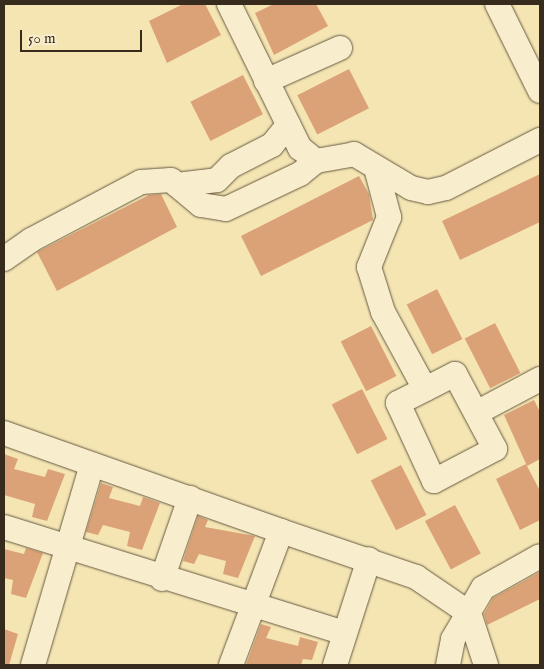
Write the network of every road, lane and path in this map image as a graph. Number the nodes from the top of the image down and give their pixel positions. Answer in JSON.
{"nodes":[{"id":1,"x":229,"y":4,"type":"edge"},
{"id":2,"x":497,"y":4,"type":"edge"},
{"id":3,"x":340,"y":48,"type":"dead end"},
{"id":4,"x":266,"y":81,"type":"junction"},
{"id":5,"x":540,"y":91,"type":"edge"},
{"id":6,"x":288,"y":125,"type":"junction"},
{"id":7,"x":540,"y":140,"type":"edge"},
{"id":8,"x":316,"y":161,"type":"junction"},
{"id":9,"x":376,"y":168,"type":"junction"},
{"id":10,"x":177,"y":184,"type":"junction"},
{"id":11,"x":4,"y":259,"type":"edge"},
{"id":12,"x":540,"y":379,"type":"edge"},
{"id":13,"x":425,"y":389,"type":"junction"},
{"id":14,"x":478,"y":412,"type":"junction"},
{"id":15,"x":4,"y":433,"type":"edge"},
{"id":16,"x":92,"y":464,"type":"junction"},
{"id":17,"x":190,"y":498,"type":"junction"},
{"id":18,"x":4,"y":527,"type":"edge"},
{"id":19,"x":281,"y":530,"type":"junction"},
{"id":20,"x":70,"y":548,"type":"junction"},
{"id":21,"x":540,"y":556,"type":"edge"},
{"id":22,"x":369,"y":559,"type":"junction"},
{"id":23,"x":162,"y":579,"type":"junction"},
{"id":24,"x":250,"y":607,"type":"junction"},
{"id":25,"x":469,"y":613,"type":"junction"},
{"id":26,"x":346,"y":633,"type":"junction"},
{"id":27,"x":33,"y":665,"type":"edge"},
{"id":28,"x":232,"y":665,"type":"edge"},
{"id":29,"x":335,"y":665,"type":"edge"},
{"id":30,"x":448,"y":665,"type":"edge"},
{"id":31,"x":486,"y":665,"type":"edge"}],
"edges":[{"from":1,"to":4,"type":"street"},
{"from":2,"to":5,"type":"street"},
{"from":3,"to":4,"type":"street"},
{"from":4,"to":6,"type":"street"},
{"from":6,"to":8,"type":"street"},
{"from":6,"to":10,"type":"street"},
{"from":7,"to":9,"type":"street"},
{"from":8,"to":9,"type":"street"},
{"from":8,"to":10,"type":"street"},
{"from":9,"to":13,"type":"street"},
{"from":10,"to":11,"type":"street"},
{"from":12,"to":14,"type":"street"},
{"from":13,"to":14,"type":"street"},
{"from":13,"to":14,"type":"street"},
{"from":15,"to":16,"type":"street"},
{"from":16,"to":17,"type":"street"},
{"from":16,"to":20,"type":"street"},
{"from":17,"to":19,"type":"street"},
{"from":17,"to":23,"type":"street"},
{"from":18,"to":20,"type":"street"},
{"from":19,"to":22,"type":"street"},
{"from":19,"to":24,"type":"street"},
{"from":20,"to":23,"type":"street"},
{"from":20,"to":27,"type":"street"},
{"from":21,"to":25,"type":"street"},
{"from":22,"to":25,"type":"street"},
{"from":22,"to":26,"type":"street"},
{"from":23,"to":24,"type":"street"},
{"from":24,"to":26,"type":"street"},
{"from":24,"to":28,"type":"street"},
{"from":25,"to":30,"type":"street"},
{"from":25,"to":31,"type":"street"},
{"from":26,"to":29,"type":"street"}]}
